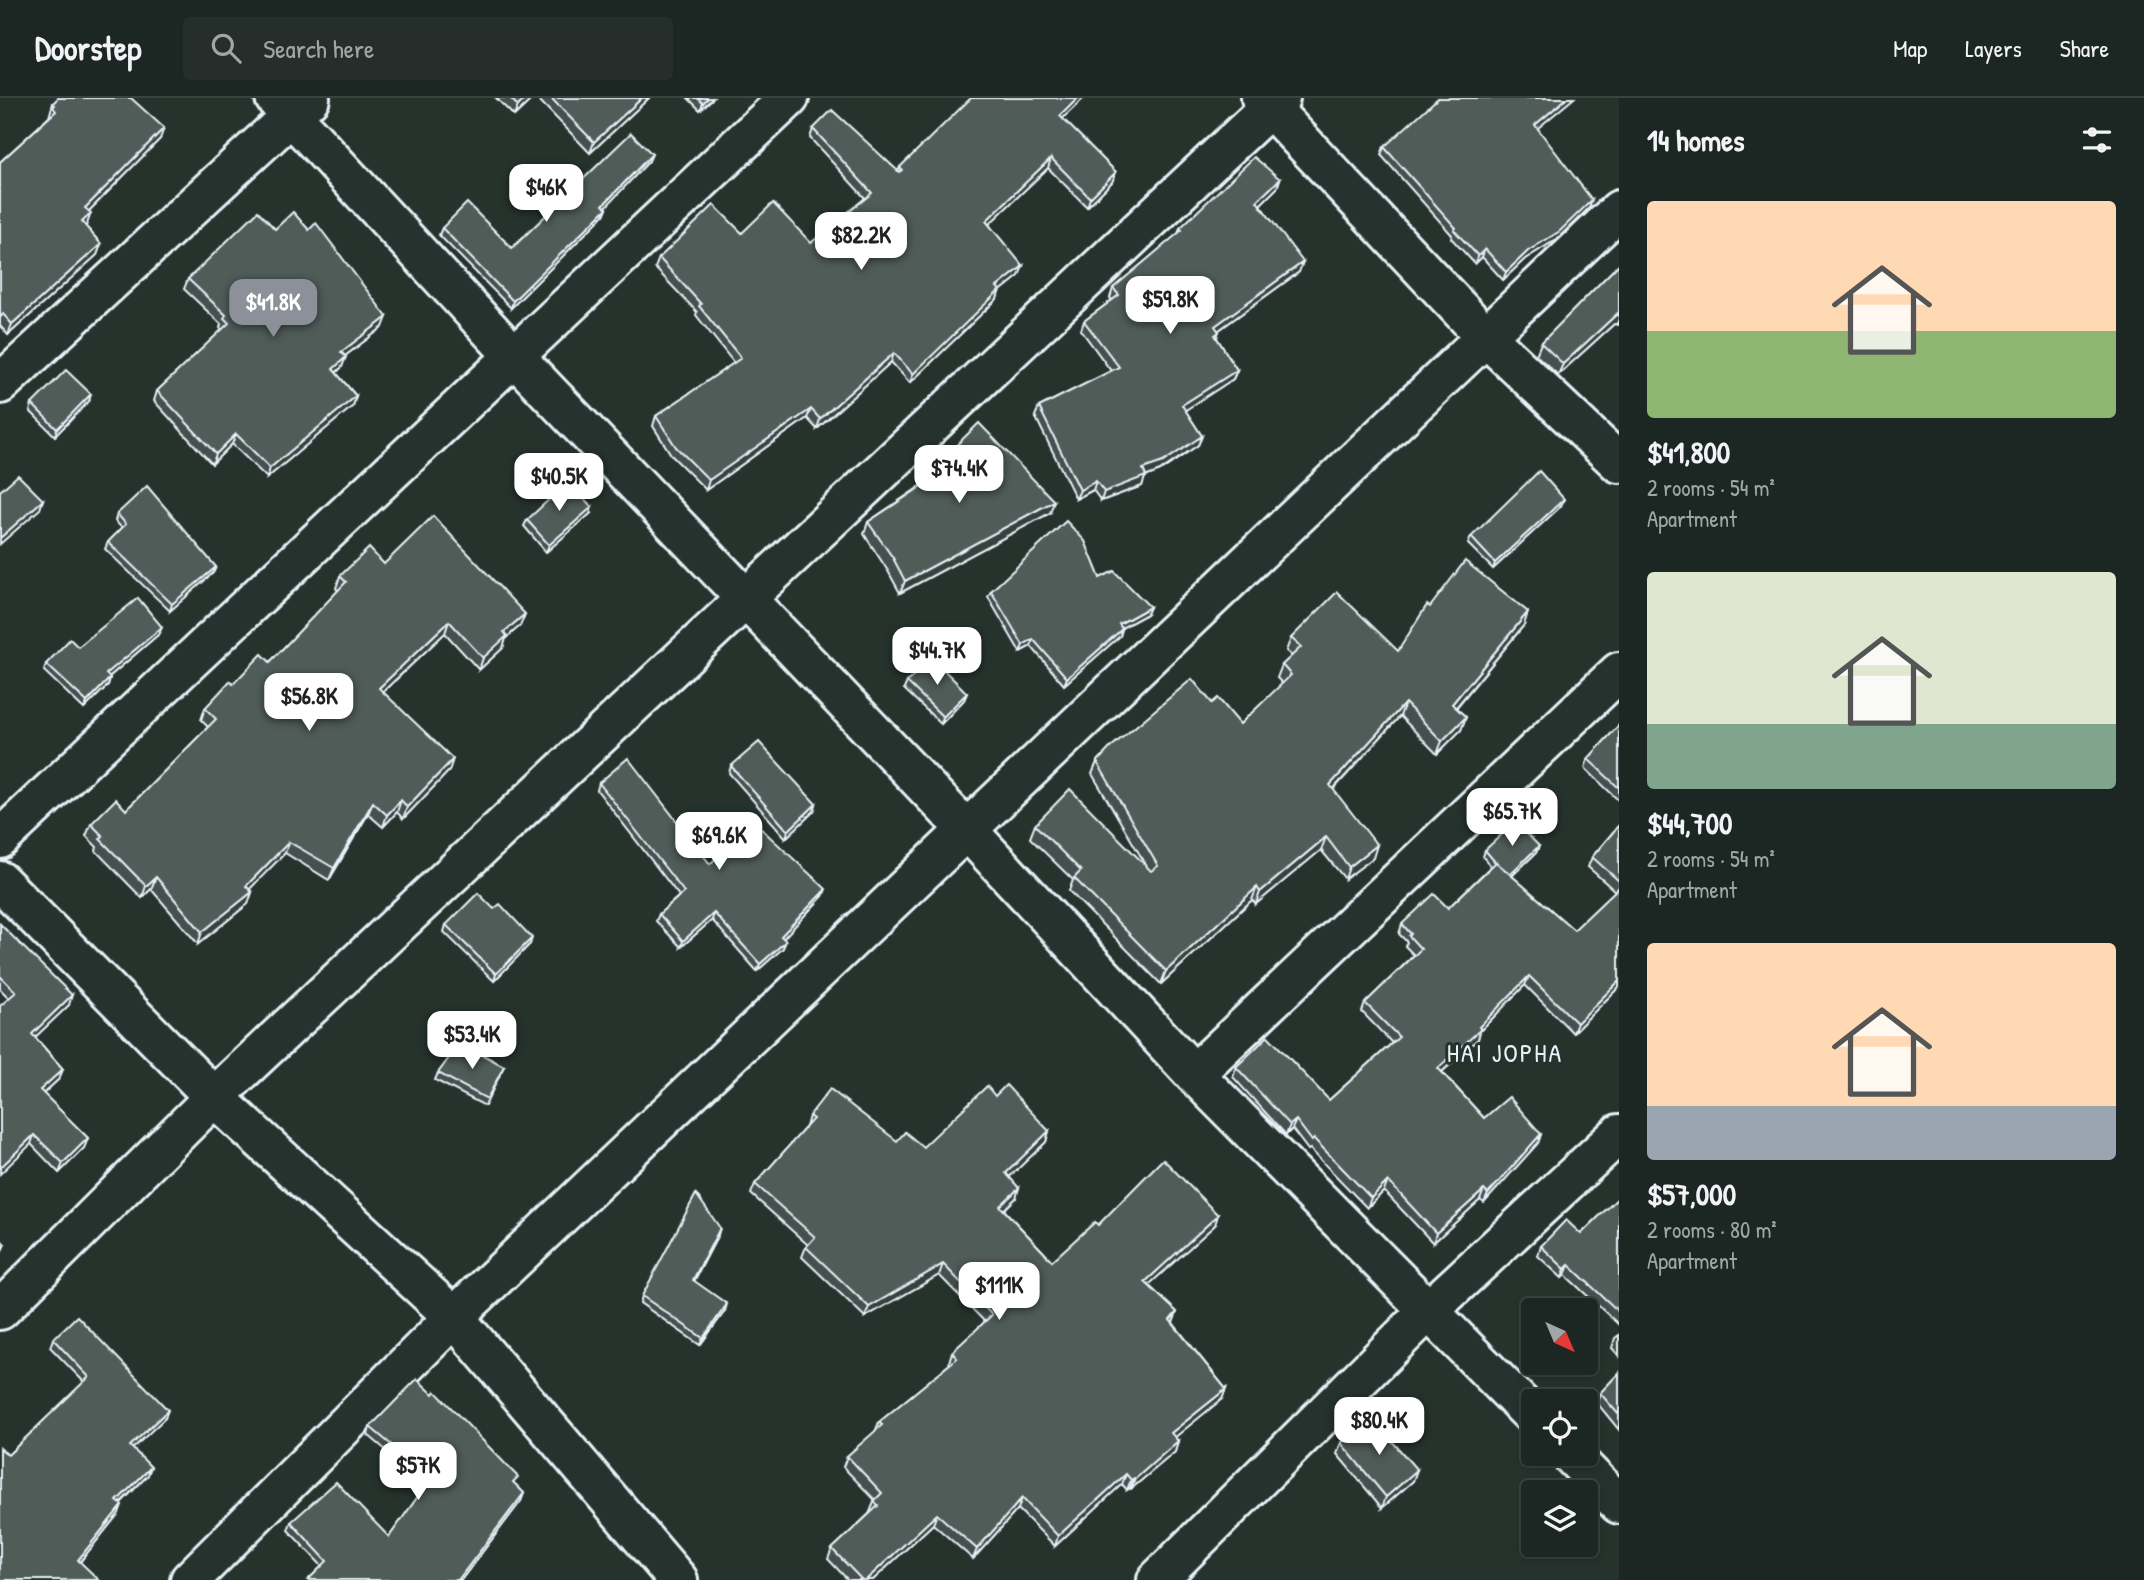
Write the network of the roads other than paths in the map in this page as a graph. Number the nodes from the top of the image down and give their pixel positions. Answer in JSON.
{"nodes":[{"id":1,"x":789,"y":98,"type":"edge"},
{"id":2,"x":1270,"y":101,"type":"edge"},
{"id":3,"x":292,"y":104,"type":"edge"},
{"id":4,"x":1619,"y":210,"type":"edge"},
{"id":5,"x":1486,"y":337,"type":"junction"},
{"id":6,"x":514,"y":357,"type":"junction"},
{"id":7,"x":0,"y":384,"type":"edge"},
{"id":8,"x":1619,"y":463,"type":"edge"},
{"id":9,"x":744,"y":598,"type":"junction"},
{"id":10,"x":1619,"y":672,"type":"edge"},
{"id":11,"x":967,"y":830,"type":"junction"},
{"id":12,"x":0,"y":839,"type":"edge"},
{"id":13,"x":0,"y":881,"type":"edge"},
{"id":14,"x":1194,"y":1074,"type":"junction"},
{"id":15,"x":214,"y":1097,"type":"junction"},
{"id":16,"x":1619,"y":1134,"type":"edge"},
{"id":17,"x":0,"y":1310,"type":"edge"},
{"id":18,"x":1429,"y":1310,"type":"junction"},
{"id":19,"x":454,"y":1317,"type":"junction"},
{"id":20,"x":1521,"y":1404,"type":"edge"},
{"id":21,"x":1582,"y":1466,"type":"edge"},
{"id":22,"x":1619,"y":1504,"type":"edge"},
{"id":23,"x":190,"y":1580,"type":"edge"},
{"id":24,"x":678,"y":1580,"type":"edge"},
{"id":25,"x":1157,"y":1580,"type":"edge"}],
"edges":[{"from":1,"to":6,"type":"street"},
{"from":2,"to":5,"type":"street"},
{"from":2,"to":9,"type":"street"},
{"from":3,"to":6,"type":"street"},
{"from":3,"to":7,"type":"street"},
{"from":4,"to":5,"type":"street"},
{"from":5,"to":8,"type":"street"},
{"from":5,"to":11,"type":"street"},
{"from":6,"to":9,"type":"street"},
{"from":6,"to":12,"type":"street"},
{"from":9,"to":11,"type":"street"},
{"from":9,"to":15,"type":"street"},
{"from":10,"to":14,"type":"street"},
{"from":11,"to":14,"type":"street"},
{"from":11,"to":19,"type":"street"},
{"from":13,"to":15,"type":"street"},
{"from":14,"to":18,"type":"street"},
{"from":15,"to":17,"type":"street"},
{"from":15,"to":19,"type":"street"},
{"from":16,"to":18,"type":"street"},
{"from":18,"to":20,"type":"street"},
{"from":18,"to":25,"type":"street"},
{"from":19,"to":23,"type":"street"},
{"from":19,"to":24,"type":"street"},
{"from":21,"to":22,"type":"street"}]}
